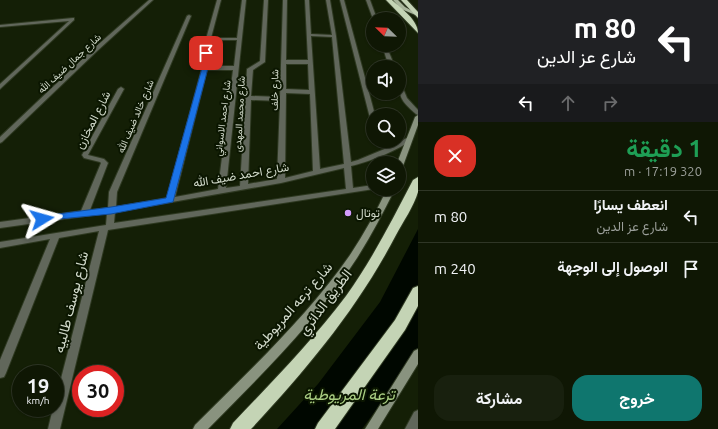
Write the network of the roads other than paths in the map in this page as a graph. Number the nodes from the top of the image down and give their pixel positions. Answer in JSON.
{"nodes":[{"id":1,"x":151,"y":0,"type":"edge"},
{"id":2,"x":244,"y":0,"type":"edge"},
{"id":3,"x":266,"y":0,"type":"edge"},
{"id":4,"x":285,"y":0,"type":"edge"},
{"id":5,"x":307,"y":0,"type":"edge"},
{"id":6,"x":328,"y":0,"type":"edge"},
{"id":7,"x":342,"y":0,"type":"edge"},
{"id":8,"x":368,"y":0,"type":"edge"},
{"id":9,"x":389,"y":0,"type":"edge"},
{"id":10,"x":395,"y":0,"type":"edge"},
{"id":11,"x":404,"y":0,"type":"edge"},
{"id":12,"x":218,"y":1,"type":"edge"},
{"id":13,"x":372,"y":12,"type":"edge"},
{"id":14,"x":417,"y":15,"type":"edge"},
{"id":15,"x":189,"y":16,"type":"dead end"},
{"id":16,"x":0,"y":26,"type":"edge"},
{"id":17,"x":418,"y":31,"type":"edge"},
{"id":18,"x":309,"y":35,"type":"junction"},
{"id":19,"x":334,"y":36,"type":"junction"},
{"id":20,"x":208,"y":39,"type":"junction"},
{"id":21,"x":239,"y":39,"type":"junction"},
{"id":22,"x":283,"y":62,"type":"junction"},
{"id":23,"x":311,"y":62,"type":"junction"},
{"id":24,"x":205,"y":68,"type":"junction"},
{"id":25,"x":237,"y":68,"type":"junction"},
{"id":26,"x":0,"y":87,"type":"edge"},
{"id":27,"x":121,"y":89,"type":"dead end"},
{"id":28,"x":282,"y":91,"type":"junction"},
{"id":29,"x":312,"y":92,"type":"junction"},
{"id":30,"x":249,"y":98,"type":"junction"},
{"id":31,"x":282,"y":99,"type":"junction"},
{"id":32,"x":405,"y":100,"type":"edge"},
{"id":33,"x":370,"y":108,"type":"edge"},
{"id":34,"x":418,"y":113,"type":"edge"},
{"id":35,"x":418,"y":117,"type":"edge"},
{"id":36,"x":408,"y":139,"type":"junction"},
{"id":37,"x":0,"y":141,"type":"edge"},
{"id":38,"x":392,"y":149,"type":"joint"},
{"id":39,"x":402,"y":156,"type":"edge"},
{"id":40,"x":348,"y":166,"type":"junction"},
{"id":41,"x":317,"y":173,"type":"junction"},
{"id":42,"x":418,"y":180,"type":"edge"},
{"id":43,"x":281,"y":181,"type":"junction"},
{"id":44,"x":244,"y":187,"type":"junction"},
{"id":45,"x":366,"y":188,"type":"edge"},
{"id":46,"x":350,"y":190,"type":"junction"},
{"id":47,"x":222,"y":191,"type":"junction"},
{"id":48,"x":388,"y":196,"type":"edge"},
{"id":49,"x":170,"y":200,"type":"junction"},
{"id":50,"x":111,"y":210,"type":"junction"},
{"id":51,"x":84,"y":214,"type":"junction"},
{"id":52,"x":0,"y":225,"type":"edge"},
{"id":53,"x":107,"y":227,"type":"junction"},
{"id":54,"x":56,"y":235,"type":"junction"},
{"id":55,"x":0,"y":245,"type":"edge"},
{"id":56,"x":418,"y":292,"type":"edge"},
{"id":57,"x":418,"y":354,"type":"edge"},
{"id":58,"x":0,"y":373,"type":"edge"},
{"id":59,"x":418,"y":416,"type":"edge"},
{"id":60,"x":54,"y":429,"type":"edge"},
{"id":61,"x":199,"y":429,"type":"edge"},
{"id":62,"x":239,"y":429,"type":"edge"},
{"id":63,"x":324,"y":429,"type":"edge"},
{"id":64,"x":371,"y":429,"type":"edge"},
{"id":65,"x":411,"y":429,"type":"edge"}],
"edges":[{"from":1,"to":37,"type":"street","name":"شارع جمال ضيف الله"},
{"from":2,"to":21,"type":"street","name":"شارع احمد الاسواني"},
{"from":3,"to":30,"type":"street","name":"شارع محمد المهدى"},
{"from":4,"to":22,"type":"street","name":"شارع خلف"},
{"from":5,"to":18,"type":"street"},
{"from":6,"to":19,"type":"street"},
{"from":7,"to":33,"type":"street"},
{"from":8,"to":13,"type":"street"},
{"from":9,"to":17,"type":"highway"},
{"from":10,"to":14,"type":"main road"},
{"from":11,"to":14,"type":"highway"},
{"from":12,"to":20,"type":"street"},
{"from":15,"to":50,"type":"street","name":"شارع خالد ضيف الله"},
{"from":16,"to":26,"type":"street"},
{"from":18,"to":19,"type":"street"},
{"from":18,"to":23,"type":"street"},
{"from":19,"to":40,"type":"street"},
{"from":20,"to":21,"type":"street"},
{"from":20,"to":24,"type":"street"},
{"from":21,"to":25,"type":"street","name":"شارع احمد الاسواني"},
{"from":22,"to":23,"type":"street"},
{"from":22,"to":28,"type":"street","name":"شارع خلف"},
{"from":23,"to":29,"type":"street"},
{"from":24,"to":25,"type":"street"},
{"from":24,"to":49,"type":"street"},
{"from":25,"to":47,"type":"street","name":"شارع احمد الاسواني"},
{"from":27,"to":51,"type":"street","name":"شارع المخازن"},
{"from":28,"to":29,"type":"street"},
{"from":28,"to":31,"type":"street","name":"شارع خلف"},
{"from":29,"to":41,"type":"street"},
{"from":30,"to":31,"type":"street"},
{"from":30,"to":44,"type":"street","name":"شارع محمد المهدى"},
{"from":31,"to":43,"type":"street","name":"شارع خلف"},
{"from":32,"to":34,"type":"street"},
{"from":35,"to":36,"type":"main road"},
{"from":36,"to":38,"type":"street","name":"شارع احمد ضيف الله"},
{"from":36,"to":39,"type":"main road"},
{"from":38,"to":40,"type":"street","name":"شارع احمد ضيف الله"},
{"from":40,"to":41,"type":"street","name":"شارع احمد ضيف الله"},
{"from":40,"to":46,"type":"street"},
{"from":41,"to":43,"type":"street","name":"شارع احمد ضيف الله"},
{"from":42,"to":62,"type":"highway","name":"الطريق الدائري"},
{"from":43,"to":44,"type":"street","name":"شارع احمد ضيف الله"},
{"from":44,"to":47,"type":"street","name":"شارع احمد ضيف الله"},
{"from":45,"to":46,"type":"street"},
{"from":46,"to":53,"type":"street"},
{"from":47,"to":49,"type":"street","name":"شارع احمد ضيف الله"},
{"from":48,"to":61,"type":"main road","name":"شارع ترعه المريوطية"},
{"from":49,"to":50,"type":"street","name":"شارع احمد ضيف الله"},
{"from":50,"to":51,"type":"street","name":"شارع احمد ضيف الله"},
{"from":50,"to":53,"type":"street","name":"شارع خالد ضيف الله"},
{"from":51,"to":52,"type":"street","name":"شارع احمد ضيف الله"},
{"from":53,"to":54,"type":"street"},
{"from":53,"to":60,"type":"street","name":"شارع يوسف طالبيه"},
{"from":54,"to":55,"type":"street"},
{"from":54,"to":58,"type":"street"},
{"from":56,"to":63,"type":"highway"},
{"from":57,"to":64,"type":"main road"},
{"from":59,"to":65,"type":"street"}]}
